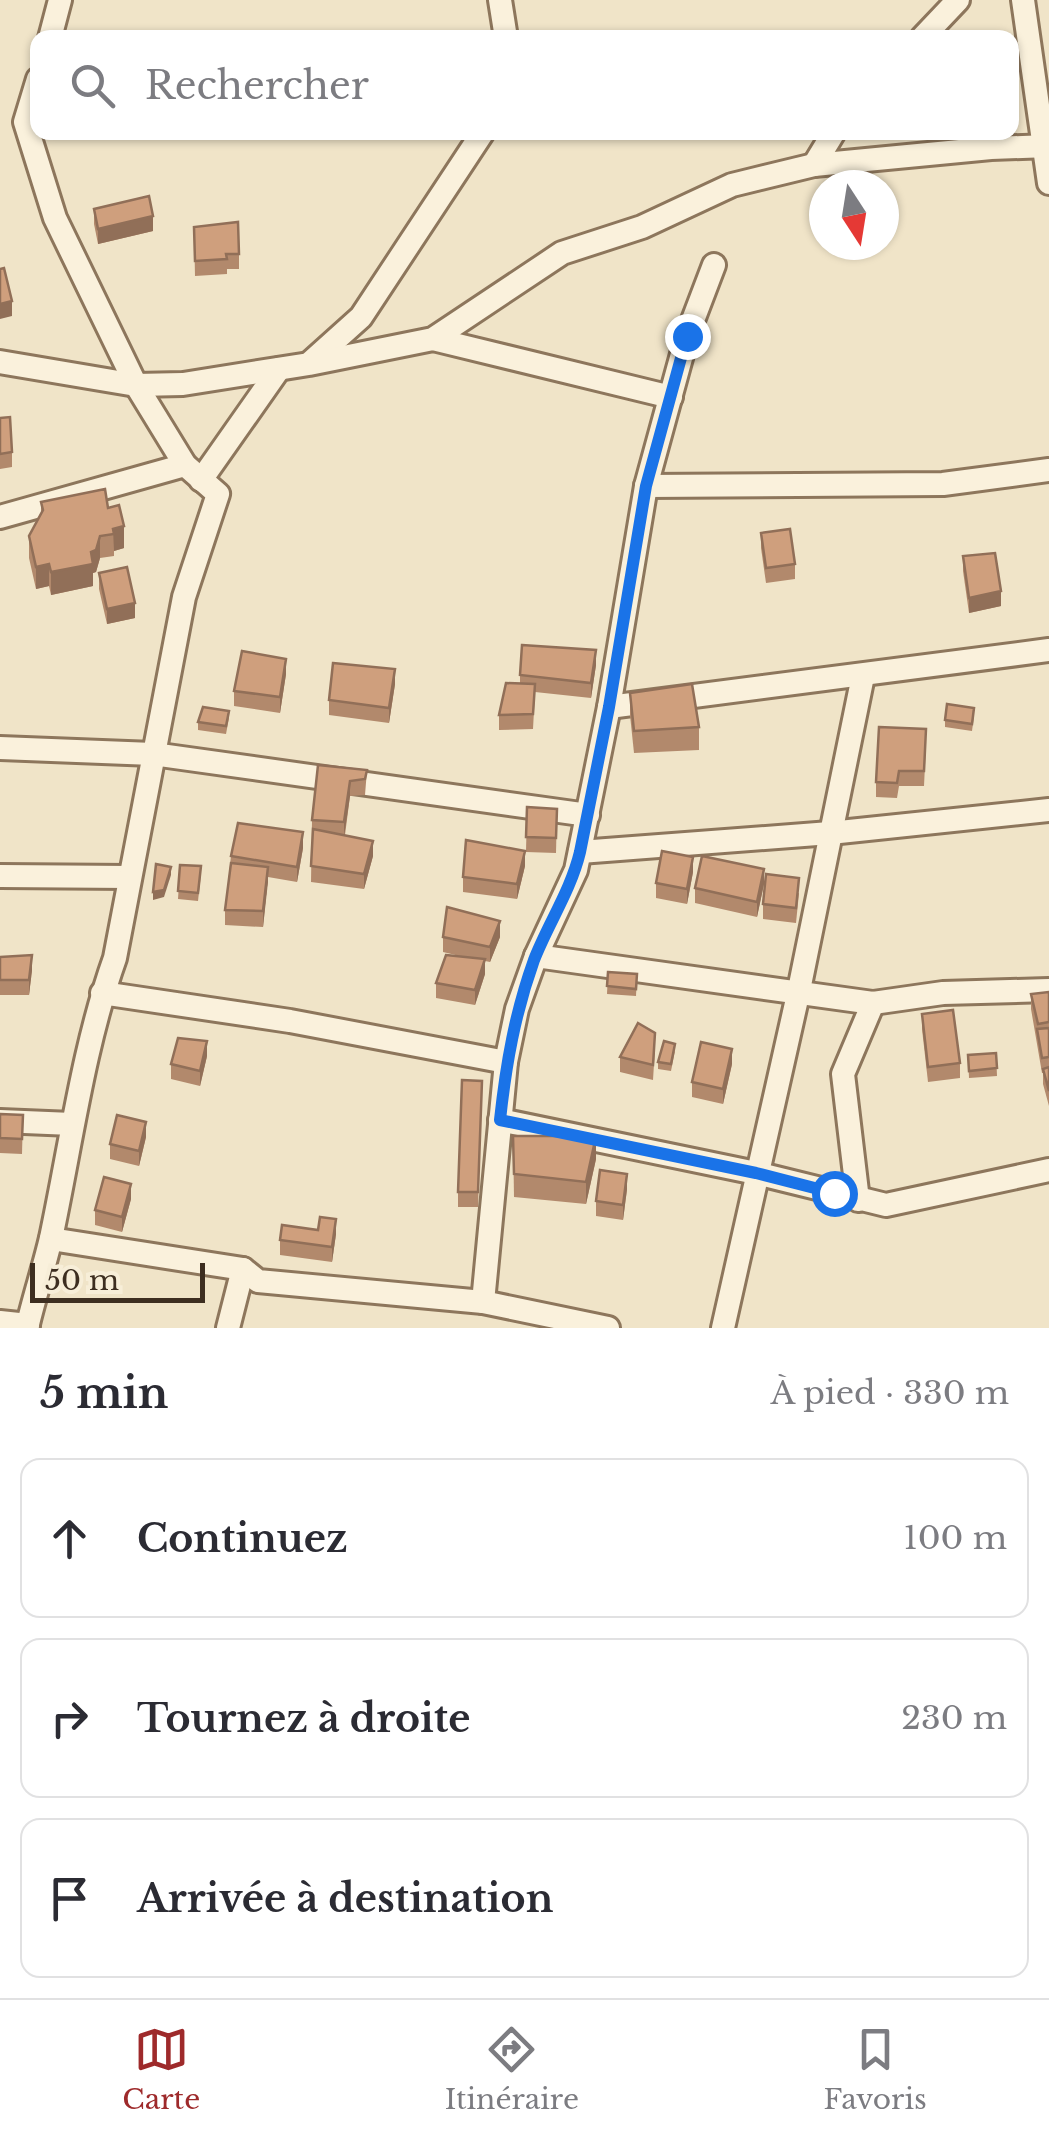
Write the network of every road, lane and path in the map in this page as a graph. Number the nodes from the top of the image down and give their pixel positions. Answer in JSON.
{"nodes":[{"id":1,"x":60,"y":0,"type":"edge"},
{"id":2,"x":500,"y":0,"type":"edge"},
{"id":3,"x":958,"y":0,"type":"edge"},
{"id":4,"x":1023,"y":0,"type":"edge"},
{"id":5,"x":52,"y":30,"type":"edge"},
{"id":6,"x":505,"y":30,"type":"edge"},
{"id":7,"x":930,"y":30,"type":"edge"},
{"id":8,"x":30,"y":105,"type":"edge"},
{"id":9,"x":30,"y":138,"type":"edge"},
{"id":10,"x":31,"y":140,"type":"edge"},
{"id":11,"x":478,"y":140,"type":"edge"},
{"id":12,"x":829,"y":140,"type":"edge"},
{"id":13,"x":1045,"y":146,"type":"edge"},
{"id":14,"x":814,"y":165,"type":"junction"},
{"id":15,"x":1049,"y":183,"type":"edge"},
{"id":16,"x":714,"y":265,"type":"dead end"},
{"id":17,"x":432,"y":339,"type":"junction"},
{"id":18,"x":0,"y":362,"type":"edge"},
{"id":19,"x":309,"y":364,"type":"junction"},
{"id":20,"x":279,"y":369,"type":"junction"},
{"id":21,"x":136,"y":386,"type":"junction"},
{"id":22,"x":671,"y":397,"type":"junction"},
{"id":23,"x":1049,"y":470,"type":"edge"},
{"id":24,"x":193,"y":473,"type":"junction"},
{"id":25,"x":646,"y":486,"type":"junction"},
{"id":26,"x":0,"y":518,"type":"edge"},
{"id":27,"x":1049,"y":650,"type":"edge"},
{"id":28,"x":863,"y":676,"type":"junction"},
{"id":29,"x":609,"y":707,"type":"junction"},
{"id":30,"x":0,"y":748,"type":"edge"},
{"id":31,"x":152,"y":754,"type":"junction"},
{"id":32,"x":1049,"y":810,"type":"edge"},
{"id":33,"x":588,"y":815,"type":"junction"},
{"id":34,"x":830,"y":833,"type":"junction"},
{"id":35,"x":580,"y":852,"type":"junction"},
{"id":36,"x":0,"y":876,"type":"edge"},
{"id":37,"x":130,"y":877,"type":"junction"},
{"id":38,"x":536,"y":956,"type":"junction"},
{"id":39,"x":799,"y":990,"type":"junction"},
{"id":40,"x":1049,"y":990,"type":"edge"},
{"id":41,"x":102,"y":993,"type":"junction"},
{"id":42,"x":873,"y":1003,"type":"junction"},
{"id":43,"x":506,"y":1062,"type":"junction"},
{"id":44,"x":500,"y":1120,"type":"junction"},
{"id":45,"x":0,"y":1121,"type":"edge"},
{"id":46,"x":72,"y":1124,"type":"junction"},
{"id":47,"x":1049,"y":1170,"type":"edge"},
{"id":48,"x":756,"y":1173,"type":"junction"},
{"id":49,"x":858,"y":1200,"type":"junction"},
{"id":50,"x":51,"y":1239,"type":"junction"},
{"id":51,"x":244,"y":1269,"type":"junction"},
{"id":52,"x":484,"y":1302,"type":"junction"},
{"id":53,"x":0,"y":1322,"type":"edge"},
{"id":54,"x":28,"y":1326,"type":"edge"},
{"id":55,"x":228,"y":1328,"type":"edge"},
{"id":56,"x":608,"y":1328,"type":"edge"},
{"id":57,"x":722,"y":1328,"type":"edge"}],
"edges":[{"from":1,"to":5,"type":"street"},
{"from":2,"to":6,"type":"street"},
{"from":3,"to":7,"type":"street"},
{"from":4,"to":13,"type":"street"},
{"from":8,"to":9,"type":"street"},
{"from":10,"to":21,"type":"street"},
{"from":11,"to":19,"type":"street"},
{"from":12,"to":14,"type":"street"},
{"from":13,"to":14,"type":"street"},
{"from":13,"to":15,"type":"street"},
{"from":14,"to":17,"type":"street"},
{"from":16,"to":22,"type":"street"},
{"from":17,"to":19,"type":"street"},
{"from":17,"to":22,"type":"street"},
{"from":18,"to":21,"type":"street"},
{"from":19,"to":20,"type":"street"},
{"from":20,"to":21,"type":"street"},
{"from":20,"to":24,"type":"street"},
{"from":21,"to":24,"type":"street"},
{"from":22,"to":25,"type":"street"},
{"from":23,"to":25,"type":"street"},
{"from":24,"to":26,"type":"street"},
{"from":24,"to":31,"type":"street"},
{"from":25,"to":29,"type":"street"},
{"from":27,"to":28,"type":"street"},
{"from":28,"to":29,"type":"street"},
{"from":28,"to":34,"type":"street"},
{"from":29,"to":33,"type":"street"},
{"from":30,"to":31,"type":"street"},
{"from":31,"to":33,"type":"street"},
{"from":31,"to":37,"type":"street"},
{"from":32,"to":34,"type":"street"},
{"from":33,"to":35,"type":"street"},
{"from":34,"to":35,"type":"street"},
{"from":34,"to":39,"type":"street"},
{"from":35,"to":38,"type":"street"},
{"from":36,"to":37,"type":"street"},
{"from":37,"to":41,"type":"street"},
{"from":38,"to":39,"type":"street"},
{"from":38,"to":43,"type":"street"},
{"from":39,"to":42,"type":"street"},
{"from":39,"to":48,"type":"street"},
{"from":40,"to":42,"type":"street"},
{"from":41,"to":43,"type":"street"},
{"from":41,"to":46,"type":"street"},
{"from":42,"to":49,"type":"street"},
{"from":43,"to":44,"type":"street"},
{"from":44,"to":48,"type":"street"},
{"from":44,"to":52,"type":"street"},
{"from":45,"to":46,"type":"street"},
{"from":46,"to":50,"type":"street"},
{"from":47,"to":49,"type":"street"},
{"from":48,"to":49,"type":"street"},
{"from":48,"to":57,"type":"street"},
{"from":50,"to":51,"type":"street"},
{"from":50,"to":54,"type":"street"},
{"from":51,"to":52,"type":"street"},
{"from":51,"to":55,"type":"street"},
{"from":52,"to":56,"type":"street"},
{"from":53,"to":54,"type":"street"}]}
